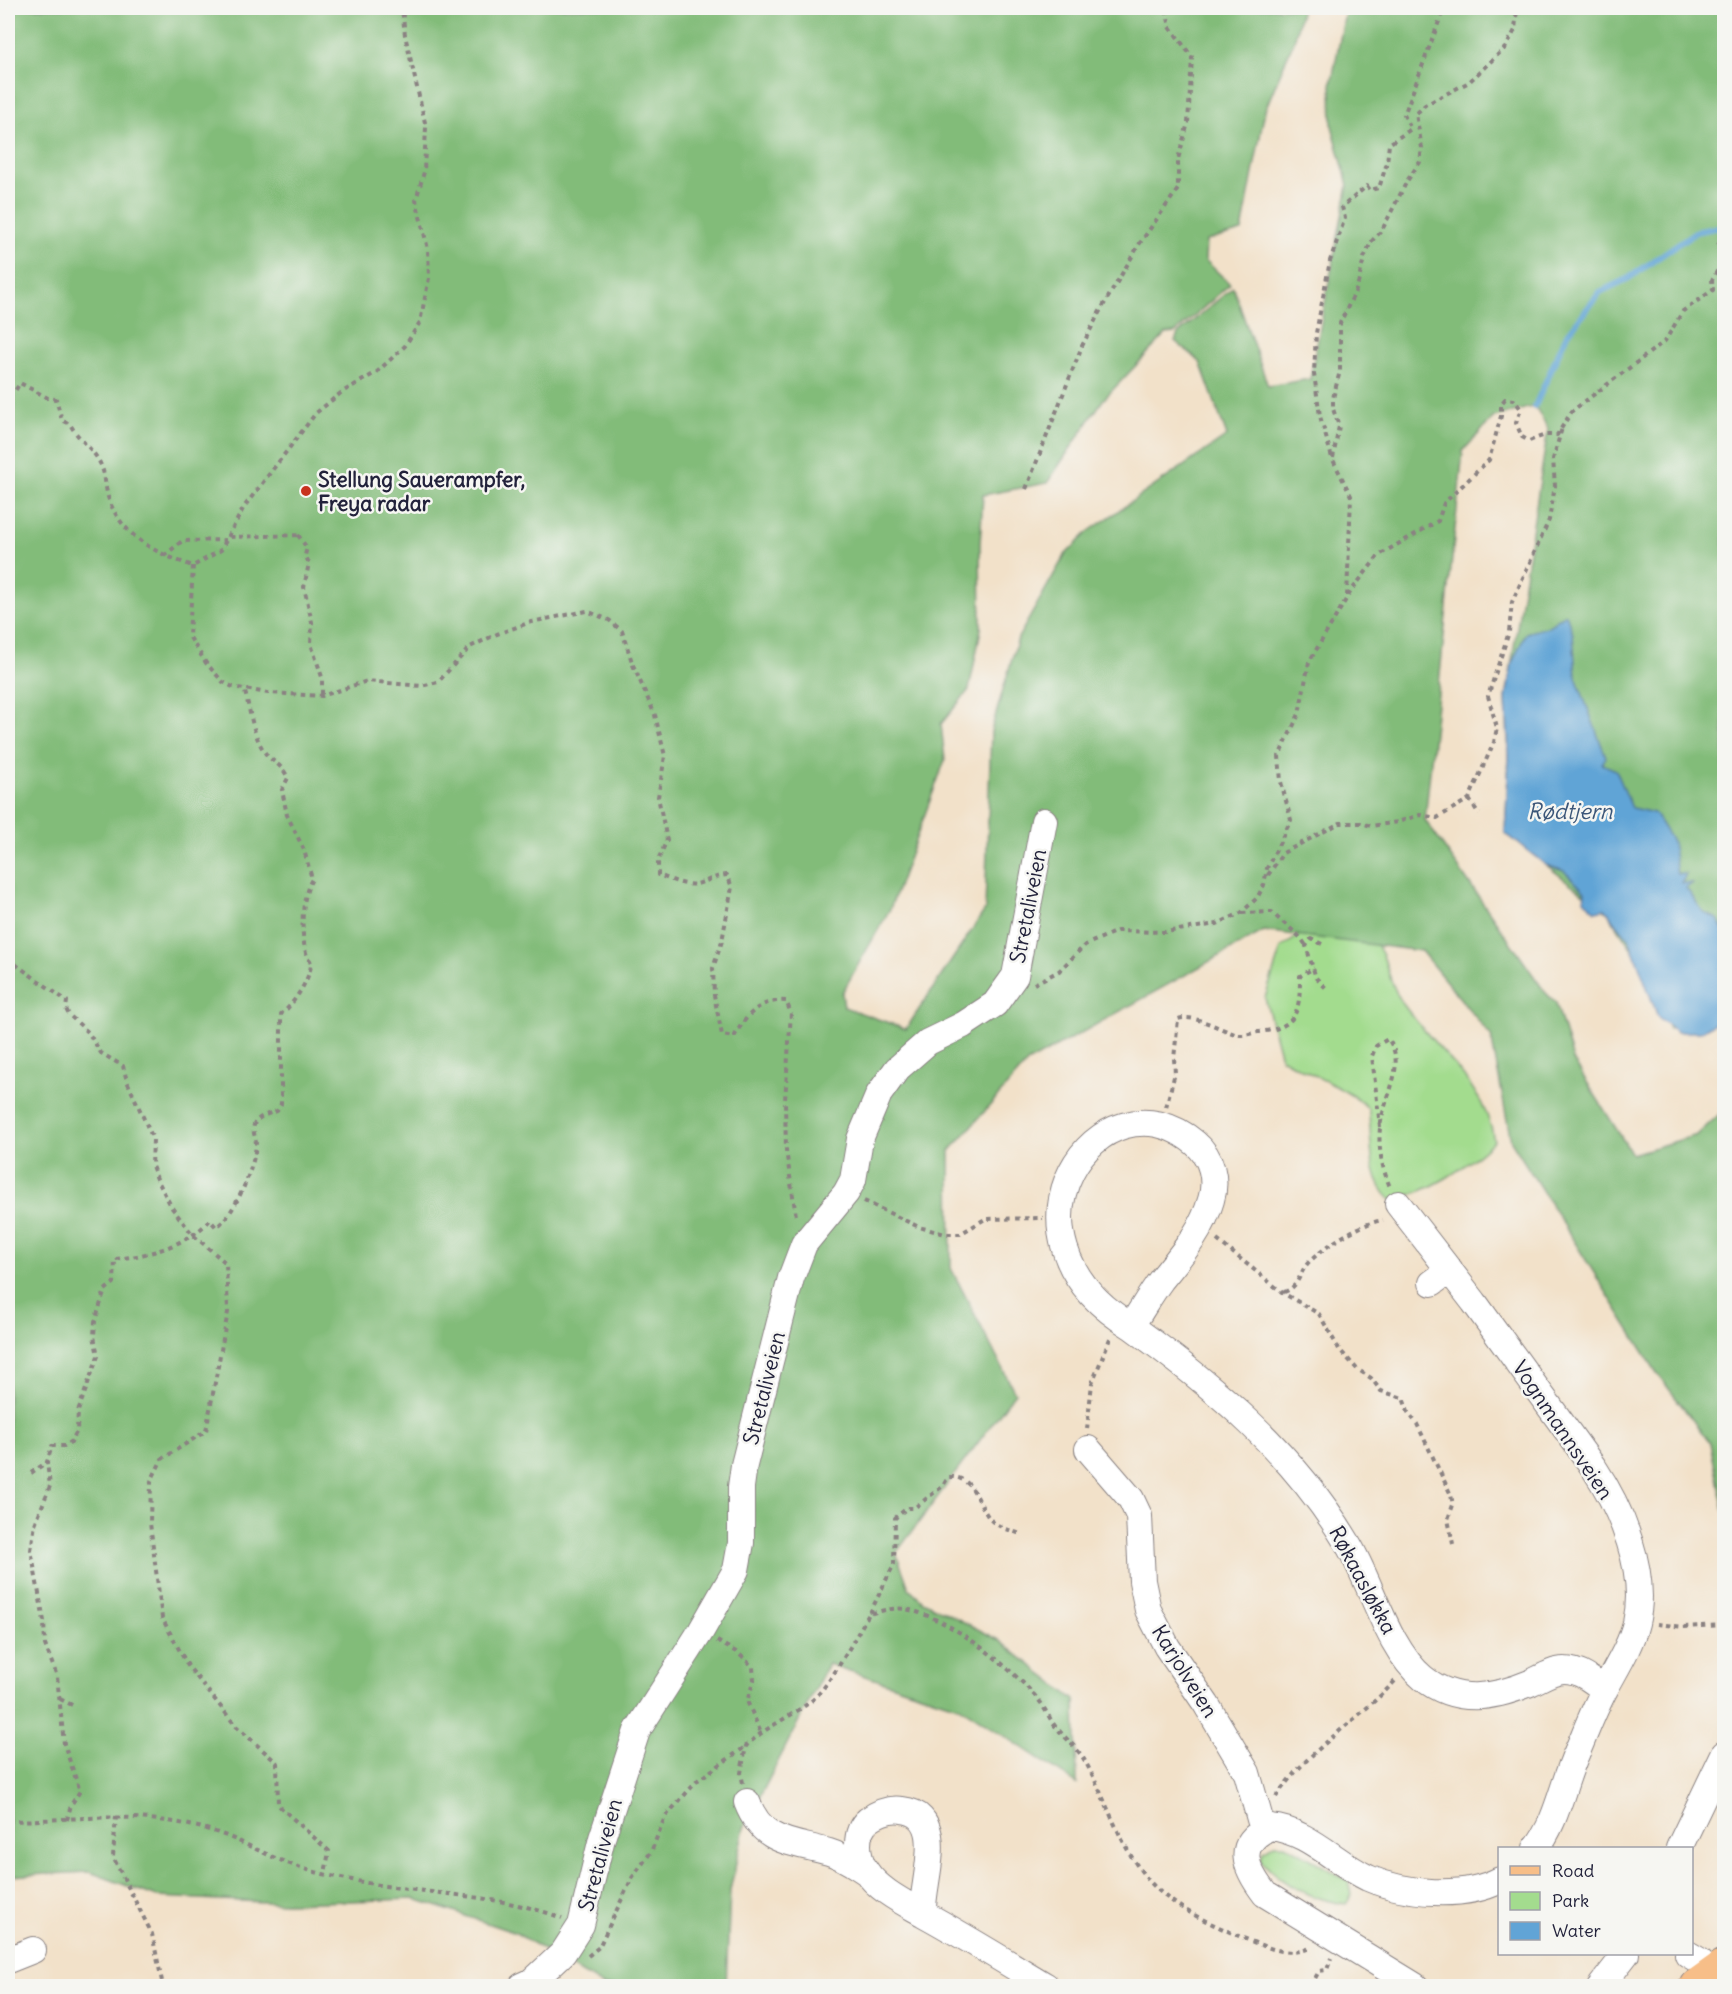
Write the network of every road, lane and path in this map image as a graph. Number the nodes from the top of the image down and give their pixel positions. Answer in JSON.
{"nodes":[{"id":1,"x":402,"y":8,"type":"edge"},
{"id":2,"x":1166,"y":8,"type":"edge"},
{"id":3,"x":1444,"y":8,"type":"edge"},
{"id":4,"x":1517,"y":8,"type":"edge"},
{"id":5,"x":1718,"y":242,"type":"dead end"},
{"id":6,"x":1725,"y":250,"type":"edge"},
{"id":7,"x":1725,"y":259,"type":"edge"},
{"id":8,"x":8,"y":393,"type":"edge"},
{"id":9,"x":1562,"y":426,"type":"junction"},
{"id":10,"x":1332,"y":458,"type":"junction"},
{"id":11,"x":1026,"y":489,"type":"dead end"},
{"id":12,"x":229,"y":538,"type":"junction"},
{"id":13,"x":164,"y":556,"type":"junction"},
{"id":14,"x":193,"y":566,"type":"junction"},
{"id":15,"x":1346,"y":599,"type":"junction"},
{"id":16,"x":244,"y":688,"type":"junction"},
{"id":17,"x":322,"y":696,"type":"junction"},
{"id":18,"x":1469,"y":799,"type":"junction"},
{"id":19,"x":1479,"y":814,"type":"dead end"},
{"id":20,"x":1044,"y":821,"type":"dead end"},
{"id":21,"x":1267,"y":876,"type":"junction"},
{"id":22,"x":1241,"y":913,"type":"junction"},
{"id":23,"x":1322,"y":944,"type":"dead end"},
{"id":24,"x":1306,"y":946,"type":"junction"},
{"id":25,"x":8,"y":959,"type":"edge"},
{"id":26,"x":1314,"y":968,"type":"junction"},
{"id":27,"x":1327,"y":989,"type":"dead end"},
{"id":28,"x":995,"y":1004,"type":"junction"},
{"id":29,"x":1159,"y":1125,"type":"junction"},
{"id":30,"x":1380,"y":1127,"type":"junction"},
{"id":31,"x":846,"y":1193,"type":"junction"},
{"id":32,"x":1403,"y":1209,"type":"junction"},
{"id":33,"x":1058,"y":1219,"type":"junction"},
{"id":34,"x":820,"y":1224,"type":"junction"},
{"id":35,"x":1202,"y":1226,"type":"junction"},
{"id":36,"x":193,"y":1235,"type":"junction"},
{"id":37,"x":1283,"y":1293,"type":"junction"},
{"id":38,"x":1125,"y":1322,"type":"junction"},
{"id":39,"x":1088,"y":1449,"type":"joint"},
{"id":40,"x":47,"y":1462,"type":"junction"},
{"id":41,"x":31,"y":1473,"type":"dead end"},
{"id":42,"x":1020,"y":1534,"type":"dead end"},
{"id":43,"x":1453,"y":1544,"type":"dead end"},
{"id":44,"x":869,"y":1614,"type":"junction"},
{"id":45,"x":1636,"y":1622,"type":"junction"},
{"id":46,"x":1725,"y":1625,"type":"edge"},
{"id":47,"x":701,"y":1631,"type":"junction"},
{"id":48,"x":1412,"y":1666,"type":"junction"},
{"id":49,"x":1604,"y":1690,"type":"junction"},
{"id":50,"x":60,"y":1700,"type":"junction"},
{"id":51,"x":76,"y":1707,"type":"dead end"},
{"id":52,"x":761,"y":1733,"type":"junction"},
{"id":53,"x":746,"y":1746,"type":"junction"},
{"id":54,"x":1725,"y":1754,"type":"edge"},
{"id":55,"x":747,"y":1802,"type":"joint"},
{"id":56,"x":116,"y":1816,"type":"junction"},
{"id":57,"x":67,"y":1820,"type":"junction"},
{"id":58,"x":8,"y":1821,"type":"edge"},
{"id":59,"x":1267,"y":1828,"type":"junction"},
{"id":60,"x":1537,"y":1847,"type":"edge"},
{"id":61,"x":1679,"y":1847,"type":"edge"},
{"id":62,"x":866,"y":1872,"type":"junction"},
{"id":63,"x":325,"y":1874,"type":"junction"},
{"id":64,"x":1498,"y":1881,"type":"edge"},
{"id":65,"x":923,"y":1913,"type":"junction"},
{"id":66,"x":580,"y":1925,"type":"junction"},
{"id":67,"x":1333,"y":1937,"type":"junction"},
{"id":68,"x":33,"y":1950,"type":"dead end"},
{"id":69,"x":563,"y":1953,"type":"junction"},
{"id":70,"x":1624,"y":1955,"type":"edge"},
{"id":71,"x":8,"y":1960,"type":"edge"},
{"id":72,"x":163,"y":1986,"type":"edge"},
{"id":73,"x":522,"y":1986,"type":"edge"},
{"id":74,"x":1046,"y":1986,"type":"edge"},
{"id":75,"x":1311,"y":1986,"type":"edge"},
{"id":76,"x":1415,"y":1986,"type":"edge"},
{"id":77,"x":1601,"y":1986,"type":"edge"}],
"edges":[{"from":1,"to":12,"type":"path"},
{"from":2,"to":11,"type":"path"},
{"from":3,"to":10,"type":"path"},
{"from":4,"to":10,"type":"path"},
{"from":5,"to":6,"type":"path"},
{"from":7,"to":9,"type":"path"},
{"from":8,"to":13,"type":"path"},
{"from":9,"to":15,"type":"path"},
{"from":9,"to":18,"type":"path"},
{"from":10,"to":15,"type":"path"},
{"from":12,"to":13,"type":"path"},
{"from":12,"to":14,"type":"path"},
{"from":12,"to":17,"type":"path"},
{"from":13,"to":14,"type":"path"},
{"from":14,"to":16,"type":"path"},
{"from":15,"to":21,"type":"path"},
{"from":16,"to":17,"type":"path"},
{"from":16,"to":36,"type":"path"},
{"from":17,"to":34,"type":"path"},
{"from":18,"to":19,"type":"path"},
{"from":18,"to":21,"type":"path"},
{"from":20,"to":28,"type":"street","name":"Stretaliveien"},
{"from":21,"to":22,"type":"path"},
{"from":22,"to":24,"type":"path"},
{"from":22,"to":28,"type":"path"},
{"from":23,"to":24,"type":"path"},
{"from":24,"to":26,"type":"path"},
{"from":25,"to":36,"type":"path"},
{"from":26,"to":27,"type":"path"},
{"from":26,"to":29,"type":"path"},
{"from":28,"to":31,"type":"street","name":"Stretaliveien"},
{"from":29,"to":33,"type":"street","name":"Røkaasløkka"},
{"from":29,"to":35,"type":"street","name":"Røkaasløkka"},
{"from":30,"to":30,"type":"path"},
{"from":30,"to":32,"type":"path"},
{"from":31,"to":33,"type":"path"},
{"from":31,"to":34,"type":"street","name":"Stretaliveien"},
{"from":32,"to":37,"type":"path"},
{"from":32,"to":45,"type":"street","name":"Vognmannsveien"},
{"from":33,"to":38,"type":"street","name":"Røkaasløkka"},
{"from":34,"to":47,"type":"street","name":"Stretaliveien"},
{"from":35,"to":37,"type":"path"},
{"from":35,"to":38,"type":"street","name":"Røkaasløkka"},
{"from":36,"to":40,"type":"path"},
{"from":36,"to":63,"type":"path"},
{"from":37,"to":43,"type":"path"},
{"from":38,"to":39,"type":"path"},
{"from":38,"to":48,"type":"street","name":"Røkaasløkka"},
{"from":39,"to":59,"type":"street","name":"Karjolveien"},
{"from":40,"to":41,"type":"path"},
{"from":40,"to":50,"type":"path"},
{"from":42,"to":44,"type":"path"},
{"from":44,"to":52,"type":"path"},
{"from":44,"to":67,"type":"path"},
{"from":45,"to":46,"type":"path"},
{"from":45,"to":49,"type":"street","name":"Vognmannsveien"},
{"from":47,"to":52,"type":"path"},
{"from":47,"to":66,"type":"street","name":"Stretaliveien"},
{"from":48,"to":49,"type":"street","name":"Røkaasløkka"},
{"from":48,"to":59,"type":"path"},
{"from":49,"to":60,"type":"street","name":"Vognmannsveien"},
{"from":50,"to":51,"type":"path"},
{"from":50,"to":57,"type":"path"},
{"from":52,"to":53,"type":"path"},
{"from":53,"to":55,"type":"path"},
{"from":53,"to":69,"type":"path"},
{"from":54,"to":61,"type":"street"},
{"from":55,"to":62,"type":"street"},
{"from":56,"to":57,"type":"path"},
{"from":56,"to":63,"type":"path"},
{"from":56,"to":72,"type":"path"},
{"from":57,"to":58,"type":"path"},
{"from":59,"to":64,"type":"street"},
{"from":59,"to":67,"type":"street"},
{"from":62,"to":65,"type":"street"},
{"from":62,"to":65,"type":"street"},
{"from":63,"to":66,"type":"path"},
{"from":65,"to":74,"type":"street"},
{"from":66,"to":69,"type":"street","name":"Stretaliveien"},
{"from":67,"to":75,"type":"path"},
{"from":67,"to":76,"type":"street"},
{"from":68,"to":71,"type":"street"},
{"from":69,"to":73,"type":"street","name":"Stretaliveien"},
{"from":70,"to":77,"type":"street"}]}
